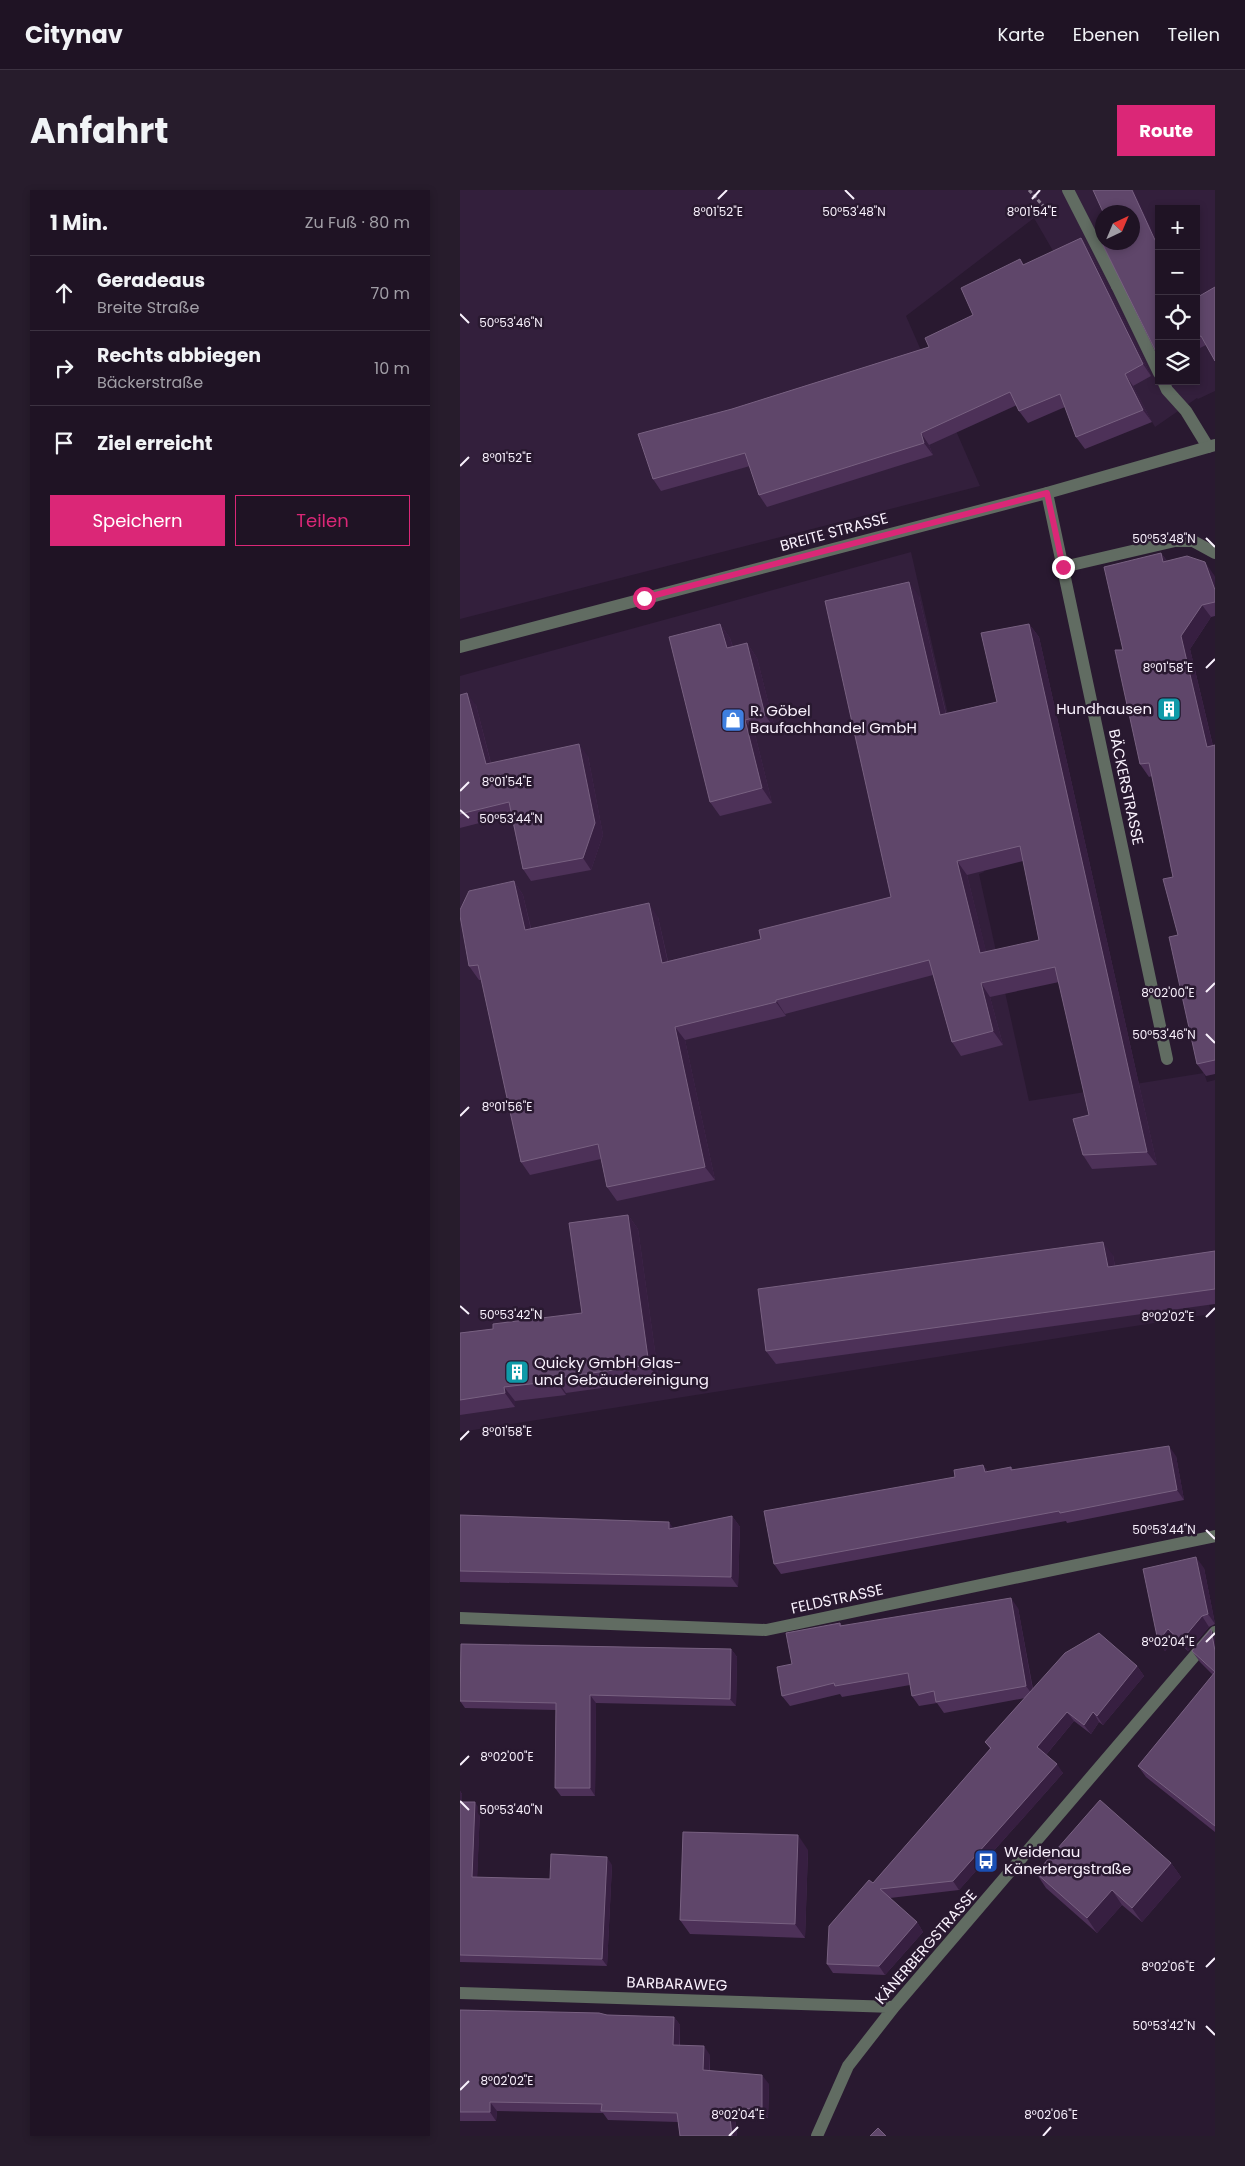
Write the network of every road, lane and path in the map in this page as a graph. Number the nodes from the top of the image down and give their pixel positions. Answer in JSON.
{"nodes":[{"id":1,"x":1068,"y":190,"type":"edge"},
{"id":2,"x":1155,"y":365,"type":"edge"},
{"id":3,"x":1165,"y":385,"type":"edge"},
{"id":4,"x":1211,"y":446,"type":"edge"},
{"id":5,"x":1047,"y":493,"type":"junction"},
{"id":6,"x":1215,"y":554,"type":"edge"},
{"id":7,"x":1063,"y":567,"type":"junction"},
{"id":8,"x":460,"y":647,"type":"edge"},
{"id":9,"x":1167,"y":1059,"type":"dead end"},
{"id":10,"x":1215,"y":1536,"type":"edge"},
{"id":11,"x":460,"y":1618,"type":"edge"},
{"id":12,"x":1215,"y":1632,"type":"edge"},
{"id":13,"x":460,"y":1993,"type":"edge"},
{"id":14,"x":894,"y":2007,"type":"junction"},
{"id":15,"x":817,"y":2136,"type":"edge"}],
"edges":[{"from":1,"to":2,"type":"street"},
{"from":3,"to":4,"type":"street"},
{"from":4,"to":5,"type":"street","name":"BREITE STRASSE"},
{"from":5,"to":7,"type":"street","name":"BÄCKERSTRASSE"},
{"from":5,"to":8,"type":"street","name":"BREITE STRASSE"},
{"from":6,"to":7,"type":"street"},
{"from":7,"to":9,"type":"street","name":"BÄCKERSTRASSE"},
{"from":10,"to":11,"type":"street","name":"FELDSTRASSE"},
{"from":12,"to":14,"type":"street","name":"KÄNERBERGSTRASSE"},
{"from":13,"to":14,"type":"street","name":"BARBARAWEG"},
{"from":14,"to":15,"type":"street","name":"KÄNERBERGSTRASSE"}]}
